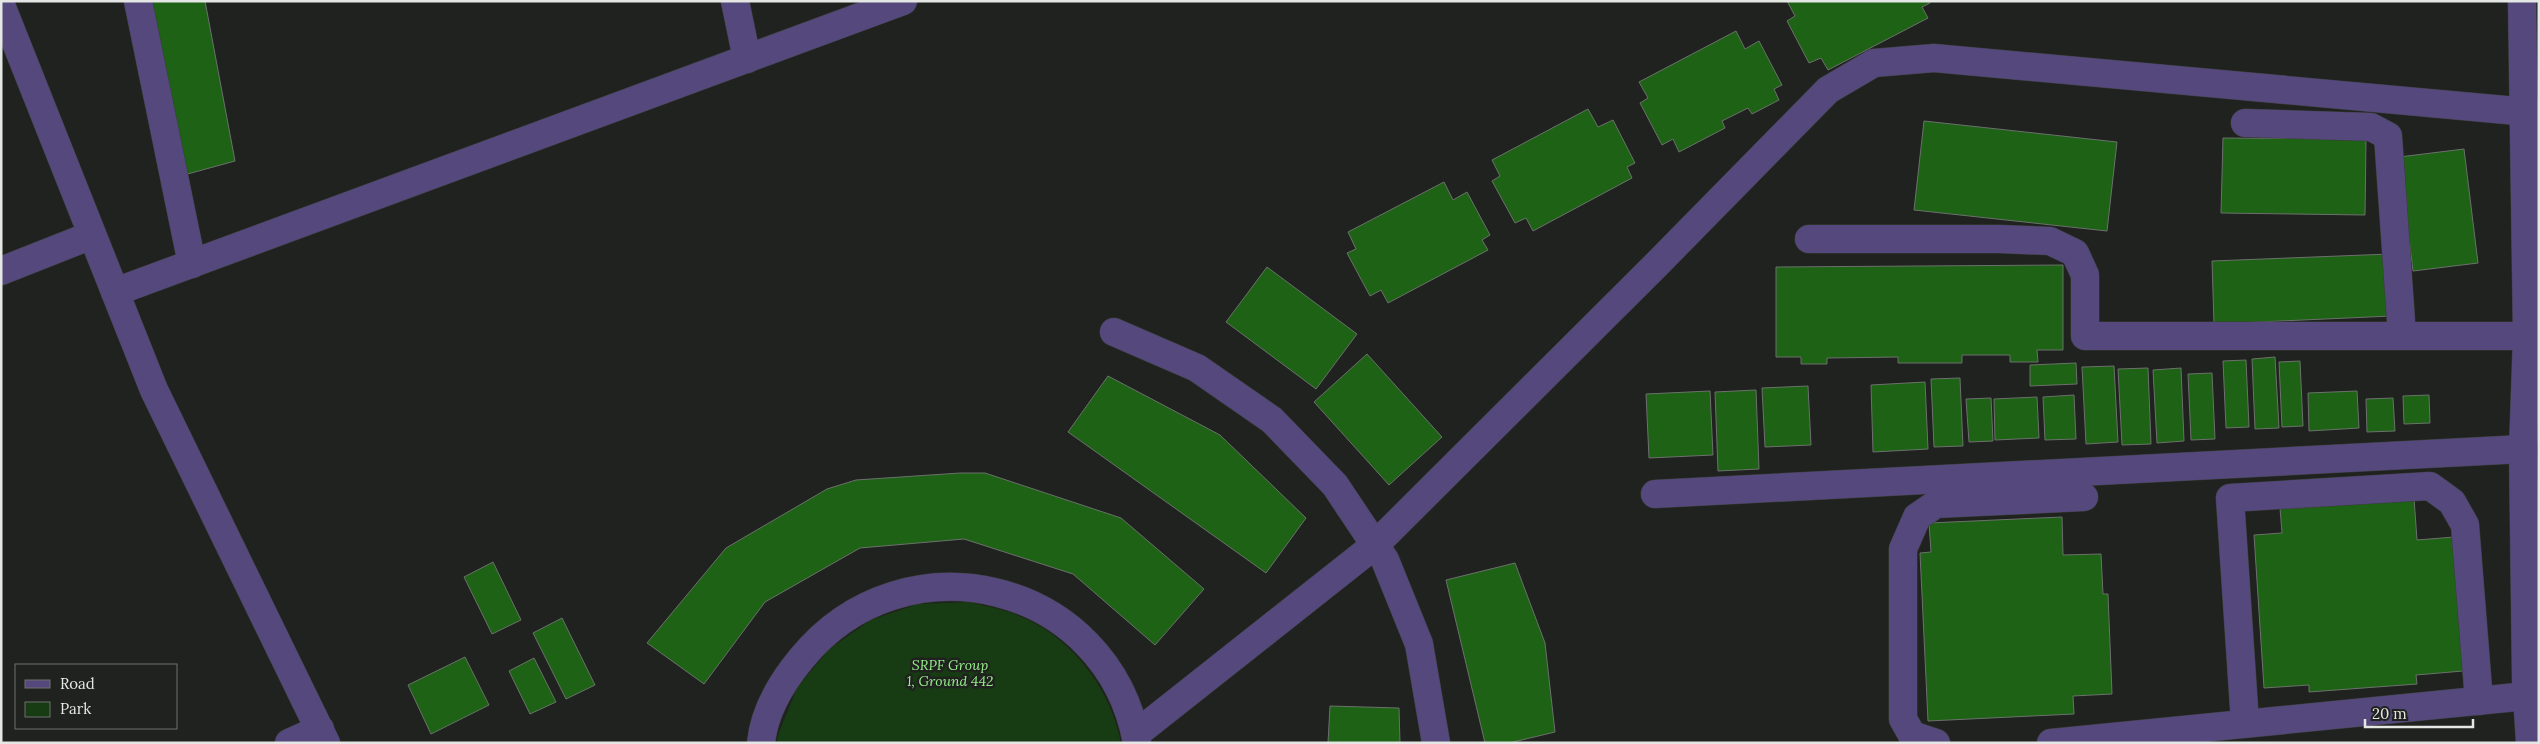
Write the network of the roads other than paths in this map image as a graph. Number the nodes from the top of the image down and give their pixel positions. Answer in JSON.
{"nodes":[{"id":1,"x":138,"y":1,"type":"edge"},
{"id":2,"x":735,"y":1,"type":"edge"},
{"id":3,"x":903,"y":1,"type":"edge"},
{"id":4,"x":2522,"y":1,"type":"edge"},
{"id":5,"x":1,"y":5,"type":"edge"},
{"id":6,"x":747,"y":59,"type":"junction"},
{"id":7,"x":2531,"y":113,"type":"edge"},
{"id":8,"x":2245,"y":123,"type":"dead end"},
{"id":9,"x":92,"y":235,"type":"junction"},
{"id":10,"x":1809,"y":239,"type":"dead end"},
{"id":11,"x":192,"y":264,"type":"junction"},
{"id":12,"x":1,"y":271,"type":"edge"},
{"id":13,"x":115,"y":292,"type":"junction"},
{"id":14,"x":1114,"y":332,"type":"dead end"},
{"id":15,"x":2402,"y":335,"type":"junction"},
{"id":16,"x":2526,"y":336,"type":"junction"},
{"id":17,"x":2523,"y":449,"type":"junction"},
{"id":18,"x":1655,"y":494,"type":"dead end"},
{"id":19,"x":2084,"y":498,"type":"dead end"},
{"id":20,"x":1375,"y":545,"type":"junction"},
{"id":21,"x":2532,"y":645,"type":"edge"},
{"id":22,"x":2527,"y":696,"type":"junction"},
{"id":23,"x":2479,"y":701,"type":"junction"},
{"id":24,"x":2245,"y":723,"type":"junction"},
{"id":25,"x":323,"y":736,"type":"edge"},
{"id":26,"x":1137,"y":738,"type":"edge"},
{"id":27,"x":289,"y":743,"type":"edge"},
{"id":28,"x":761,"y":743,"type":"edge"},
{"id":29,"x":1436,"y":743,"type":"edge"},
{"id":30,"x":1936,"y":743,"type":"edge"},
{"id":31,"x":2050,"y":743,"type":"edge"},
{"id":32,"x":2530,"y":743,"type":"edge"}],
"edges":[{"from":1,"to":11,"type":"street"},
{"from":2,"to":6,"type":"street"},
{"from":3,"to":6,"type":"street"},
{"from":4,"to":7,"type":"street"},
{"from":5,"to":9,"type":"street"},
{"from":6,"to":11,"type":"street"},
{"from":7,"to":16,"type":"street"},
{"from":7,"to":20,"type":"street"},
{"from":8,"to":15,"type":"street"},
{"from":9,"to":12,"type":"street"},
{"from":9,"to":13,"type":"street"},
{"from":10,"to":15,"type":"street"},
{"from":11,"to":13,"type":"street"},
{"from":13,"to":25,"type":"street"},
{"from":14,"to":20,"type":"street"},
{"from":15,"to":16,"type":"street"},
{"from":16,"to":17,"type":"street"},
{"from":17,"to":18,"type":"street"},
{"from":17,"to":21,"type":"street"},
{"from":19,"to":30,"type":"street"},
{"from":20,"to":26,"type":"street"},
{"from":20,"to":29,"type":"street"},
{"from":21,"to":22,"type":"street"},
{"from":22,"to":23,"type":"street"},
{"from":22,"to":32,"type":"street"},
{"from":23,"to":24,"type":"street"},
{"from":23,"to":24,"type":"street"},
{"from":24,"to":31,"type":"street"},
{"from":25,"to":27,"type":"street"},
{"from":26,"to":28,"type":"street"}]}
